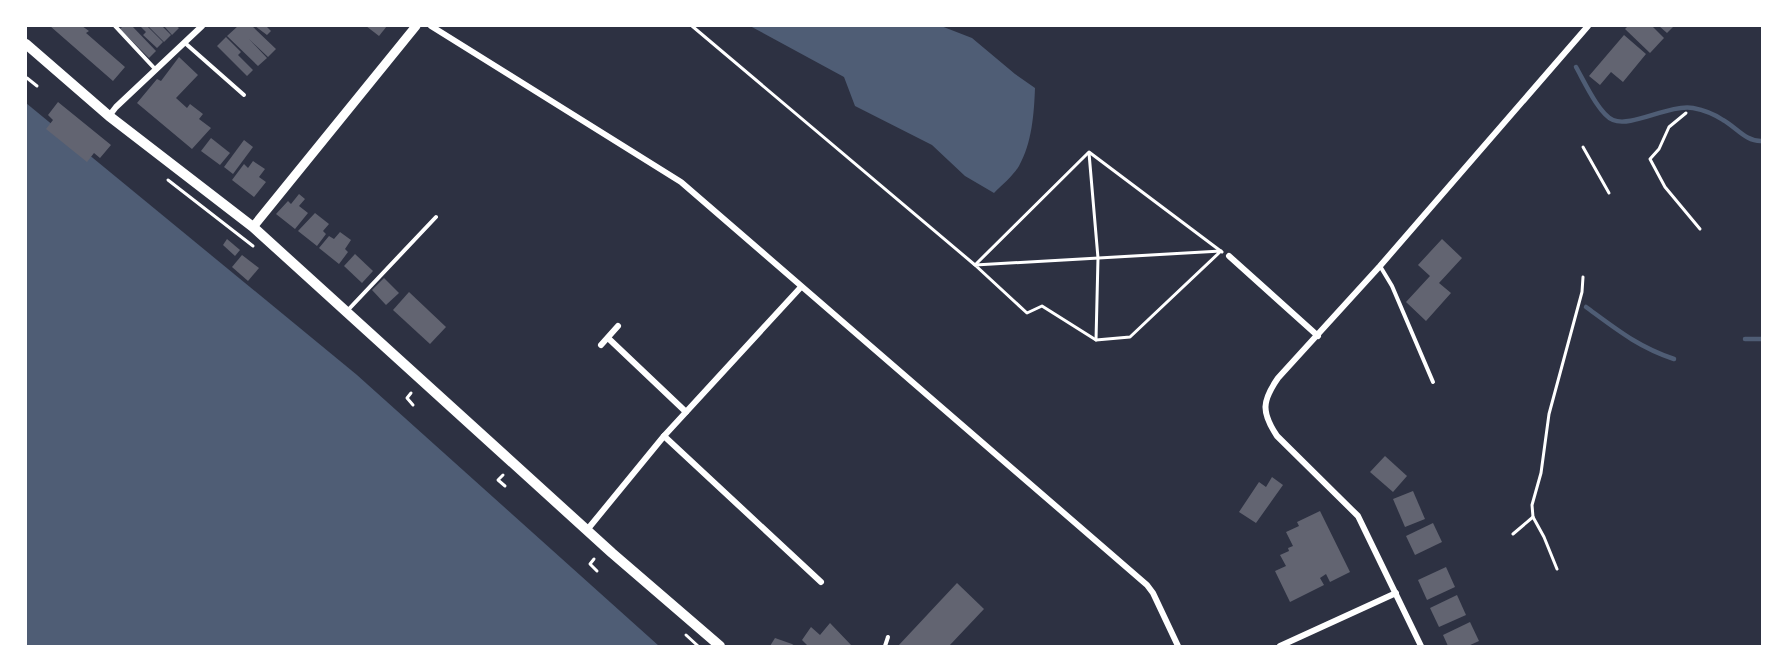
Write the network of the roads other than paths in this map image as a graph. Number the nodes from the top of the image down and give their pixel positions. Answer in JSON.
{"nodes":[{"id":1,"x":115,"y":26,"type":"edge"},
{"id":2,"x":202,"y":26,"type":"edge"},
{"id":3,"x":416,"y":26,"type":"edge"},
{"id":4,"x":431,"y":26,"type":"edge"},
{"id":5,"x":1588,"y":26,"type":"edge"},
{"id":6,"x":184,"y":42,"type":"junction"},
{"id":7,"x":26,"y":44,"type":"edge"},
{"id":8,"x":156,"y":70,"type":"junction"},
{"id":9,"x":244,"y":95,"type":"dead end"},
{"id":10,"x":109,"y":116,"type":"junction"},
{"id":11,"x":436,"y":217,"type":"dead end"},
{"id":12,"x":253,"y":227,"type":"junction"},
{"id":13,"x":1229,"y":256,"type":"road end"},
{"id":14,"x":1380,"y":267,"type":"junction"},
{"id":15,"x":801,"y":287,"type":"junction"},
{"id":16,"x":347,"y":311,"type":"junction"},
{"id":17,"x":618,"y":326,"type":"dead end"},
{"id":18,"x":1318,"y":336,"type":"junction"},
{"id":19,"x":608,"y":338,"type":"junction"},
{"id":20,"x":601,"y":345,"type":"dead end"},
{"id":21,"x":1433,"y":382,"type":"dead end"},
{"id":22,"x":687,"y":412,"type":"junction"},
{"id":23,"x":664,"y":436,"type":"junction"},
{"id":24,"x":587,"y":530,"type":"junction"},
{"id":25,"x":821,"y":582,"type":"dead end"},
{"id":26,"x":1396,"y":592,"type":"junction"},
{"id":27,"x":888,"y":637,"type":"dead end"},
{"id":28,"x":720,"y":646,"type":"edge"},
{"id":29,"x":885,"y":646,"type":"edge"},
{"id":30,"x":1178,"y":646,"type":"edge"},
{"id":31,"x":1280,"y":646,"type":"edge"},
{"id":32,"x":1421,"y":646,"type":"edge"}],
"edges":[{"from":1,"to":8,"type":"lane"},
{"from":2,"to":6,"type":"street"},
{"from":3,"to":12,"type":"street"},
{"from":4,"to":15,"type":"street"},
{"from":5,"to":14,"type":"street"},
{"from":6,"to":8,"type":"street"},
{"from":6,"to":9,"type":"lane"},
{"from":7,"to":10,"type":"main road"},
{"from":8,"to":10,"type":"street"},
{"from":10,"to":12,"type":"main road"},
{"from":11,"to":16,"type":"lane"},
{"from":12,"to":16,"type":"main road"},
{"from":13,"to":18,"type":"street"},
{"from":14,"to":18,"type":"street"},
{"from":14,"to":21,"type":"lane"},
{"from":15,"to":22,"type":"street"},
{"from":15,"to":30,"type":"street"},
{"from":16,"to":24,"type":"main road"},
{"from":17,"to":19,"type":"street"},
{"from":18,"to":26,"type":"street"},
{"from":19,"to":20,"type":"street"},
{"from":19,"to":22,"type":"street"},
{"from":22,"to":23,"type":"street"},
{"from":23,"to":24,"type":"street"},
{"from":23,"to":25,"type":"street"},
{"from":24,"to":28,"type":"main road"},
{"from":26,"to":31,"type":"street"},
{"from":26,"to":32,"type":"street"},
{"from":27,"to":29,"type":"lane"}]}
